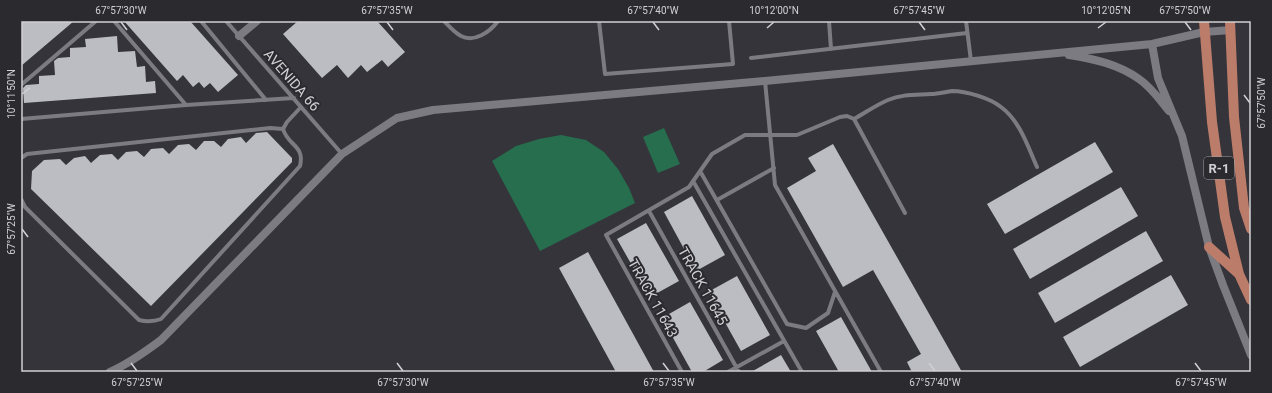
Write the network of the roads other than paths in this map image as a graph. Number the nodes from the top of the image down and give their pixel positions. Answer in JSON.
{"nodes":[{"id":1,"x":96,"y":21,"type":"edge"},
{"id":2,"x":114,"y":21,"type":"edge"},
{"id":3,"x":201,"y":21,"type":"edge"},
{"id":4,"x":226,"y":21,"type":"edge"},
{"id":5,"x":257,"y":21,"type":"edge"},
{"id":6,"x":444,"y":21,"type":"edge"},
{"id":7,"x":498,"y":21,"type":"edge"},
{"id":8,"x":599,"y":21,"type":"edge"},
{"id":9,"x":729,"y":21,"type":"edge"},
{"id":10,"x":829,"y":21,"type":"edge"},
{"id":11,"x":966,"y":21,"type":"edge"},
{"id":12,"x":1204,"y":21,"type":"edge"},
{"id":13,"x":1231,"y":25,"type":"edge"},
{"id":14,"x":1204,"y":32,"type":"junction"},
{"id":15,"x":967,"y":33,"type":"junction"},
{"id":16,"x":239,"y":36,"type":"junction"},
{"id":17,"x":1152,"y":44,"type":"junction"},
{"id":18,"x":831,"y":49,"type":"junction"},
{"id":19,"x":1058,"y":53,"type":"junction"},
{"id":20,"x":751,"y":58,"type":"dead end"},
{"id":21,"x":971,"y":61,"type":"junction"},
{"id":22,"x":765,"y":81,"type":"junction"},
{"id":23,"x":21,"y":85,"type":"edge"},
{"id":24,"x":294,"y":98,"type":"junction"},
{"id":25,"x":266,"y":100,"type":"junction"},
{"id":26,"x":186,"y":105,"type":"junction"},
{"id":27,"x":301,"y":107,"type":"junction"},
{"id":28,"x":21,"y":119,"type":"edge"},
{"id":29,"x":854,"y":119,"type":"junction"},
{"id":30,"x":1175,"y":119,"type":"junction"},
{"id":31,"x":283,"y":129,"type":"junction"},
{"id":32,"x":771,"y":135,"type":"junction"},
{"id":33,"x":342,"y":154,"type":"junction"},
{"id":34,"x":21,"y":158,"type":"edge"},
{"id":35,"x":1037,"y":167,"type":"dead end"},
{"id":36,"x":774,"y":168,"type":"junction"},
{"id":37,"x":700,"y":171,"type":"junction"},
{"id":38,"x":693,"y":181,"type":"junction"},
{"id":39,"x":21,"y":199,"type":"edge"},
{"id":40,"x":717,"y":200,"type":"junction"},
{"id":41,"x":649,"y":211,"type":"junction"},
{"id":42,"x":905,"y":213,"type":"dead end"},
{"id":43,"x":1251,"y":229,"type":"edge"},
{"id":44,"x":1209,"y":246,"type":"junction"},
{"id":45,"x":1240,"y":274,"type":"junction"},
{"id":46,"x":835,"y":292,"type":"junction"},
{"id":47,"x":1251,"y":300,"type":"edge"},
{"id":48,"x":784,"y":341,"type":"junction"},
{"id":49,"x":1251,"y":355,"type":"edge"},
{"id":50,"x":736,"y":367,"type":"junction"},
{"id":51,"x":110,"y":372,"type":"edge"},
{"id":52,"x":682,"y":372,"type":"edge"},
{"id":53,"x":728,"y":372,"type":"edge"},
{"id":54,"x":739,"y":372,"type":"edge"},
{"id":55,"x":802,"y":372,"type":"edge"},
{"id":56,"x":881,"y":372,"type":"edge"}],
"edges":[{"from":1,"to":23,"type":"lane"},
{"from":2,"to":26,"type":"lane"},
{"from":3,"to":25,"type":"lane"},
{"from":4,"to":16,"type":"lane","name":"AVENIDA 66"},
{"from":5,"to":16,"type":"street"},
{"from":6,"to":7,"type":"lane"},
{"from":8,"to":9,"type":"lane"},
{"from":10,"to":18,"type":"lane"},
{"from":11,"to":15,"type":"lane"},
{"from":12,"to":14,"type":"main road","number":"R-1"},
{"from":13,"to":14,"type":"street"},
{"from":13,"to":43,"type":"main road","number":"R-1"},
{"from":14,"to":17,"type":"street"},
{"from":14,"to":45,"type":"main road","number":"R-1"},
{"from":15,"to":18,"type":"lane"},
{"from":15,"to":21,"type":"lane"},
{"from":16,"to":24,"type":"lane","name":"AVENIDA 66"},
{"from":17,"to":19,"type":"street"},
{"from":17,"to":30,"type":"street"},
{"from":18,"to":20,"type":"lane"},
{"from":19,"to":21,"type":"street"},
{"from":19,"to":30,"type":"street"},
{"from":21,"to":22,"type":"street"},
{"from":22,"to":32,"type":"lane"},
{"from":22,"to":33,"type":"street"},
{"from":24,"to":25,"type":"lane"},
{"from":24,"to":27,"type":"lane","name":"AVENIDA 66"},
{"from":25,"to":26,"type":"lane"},
{"from":26,"to":28,"type":"lane"},
{"from":27,"to":31,"type":"lane"},
{"from":27,"to":33,"type":"lane","name":"AVENIDA 66"},
{"from":29,"to":32,"type":"lane"},
{"from":29,"to":35,"type":"lane"},
{"from":29,"to":42,"type":"lane"},
{"from":30,"to":44,"type":"street"},
{"from":31,"to":34,"type":"lane"},
{"from":31,"to":39,"type":"lane"},
{"from":32,"to":36,"type":"lane"},
{"from":32,"to":37,"type":"lane"},
{"from":33,"to":51,"type":"street"},
{"from":36,"to":40,"type":"lane"},
{"from":36,"to":46,"type":"lane"},
{"from":37,"to":38,"type":"lane"},
{"from":37,"to":40,"type":"lane"},
{"from":38,"to":41,"type":"lane"},
{"from":38,"to":48,"type":"lane"},
{"from":40,"to":46,"type":"lane"},
{"from":41,"to":50,"type":"lane","name":"TRACK 11645"},
{"from":41,"to":52,"type":"lane","name":"TRACK 11643"},
{"from":44,"to":45,"type":"main road"},
{"from":44,"to":49,"type":"street"},
{"from":45,"to":47,"type":"main road","number":"R-1"},
{"from":46,"to":56,"type":"lane"},
{"from":48,"to":50,"type":"lane"},
{"from":48,"to":55,"type":"lane"},
{"from":50,"to":53,"type":"lane"},
{"from":50,"to":54,"type":"lane","name":"TRACK 11645"}]}
